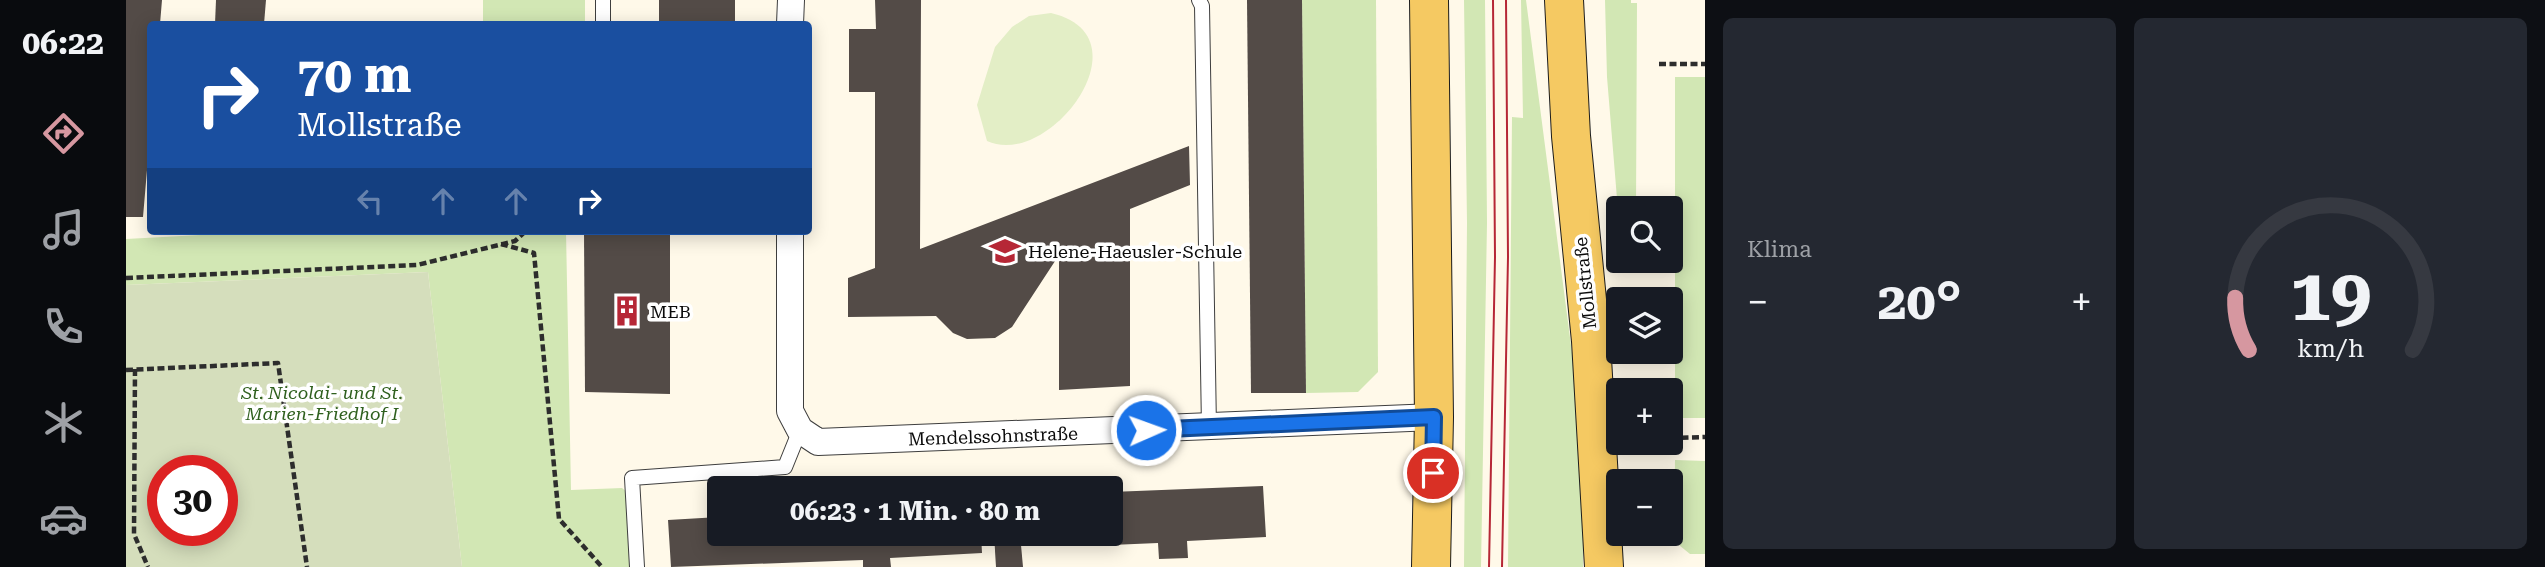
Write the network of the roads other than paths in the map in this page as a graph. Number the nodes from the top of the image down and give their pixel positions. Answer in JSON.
{"nodes":[{"id":1,"x":604,"y":0,"type":"edge"},
{"id":2,"x":790,"y":0,"type":"edge"},
{"id":3,"x":1199,"y":0,"type":"edge"},
{"id":4,"x":1429,"y":0,"type":"edge"},
{"id":5,"x":1564,"y":0,"type":"edge"},
{"id":6,"x":603,"y":21,"type":"edge"},
{"id":7,"x":790,"y":21,"type":"edge"},
{"id":8,"x":790,"y":235,"type":"edge"},
{"id":9,"x":1434,"y":417,"type":"junction"},
{"id":10,"x":1209,"y":428,"type":"junction"},
{"id":11,"x":800,"y":430,"type":"junction"},
{"id":12,"x":637,"y":567,"type":"edge"},
{"id":13,"x":1431,"y":567,"type":"edge"},
{"id":14,"x":1604,"y":567,"type":"edge"}],
"edges":[{"from":1,"to":6,"type":"lane"},
{"from":2,"to":7,"type":"street"},
{"from":3,"to":10,"type":"lane"},
{"from":4,"to":9,"type":"main road"},
{"from":5,"to":14,"type":"main road","name":"Mollstraße"},
{"from":8,"to":11,"type":"street"},
{"from":9,"to":10,"type":"street","name":"Mendelssohnstraße"},
{"from":9,"to":13,"type":"main road"},
{"from":10,"to":11,"type":"street","name":"Mendelssohnstraße"},
{"from":11,"to":12,"type":"lane"}]}
